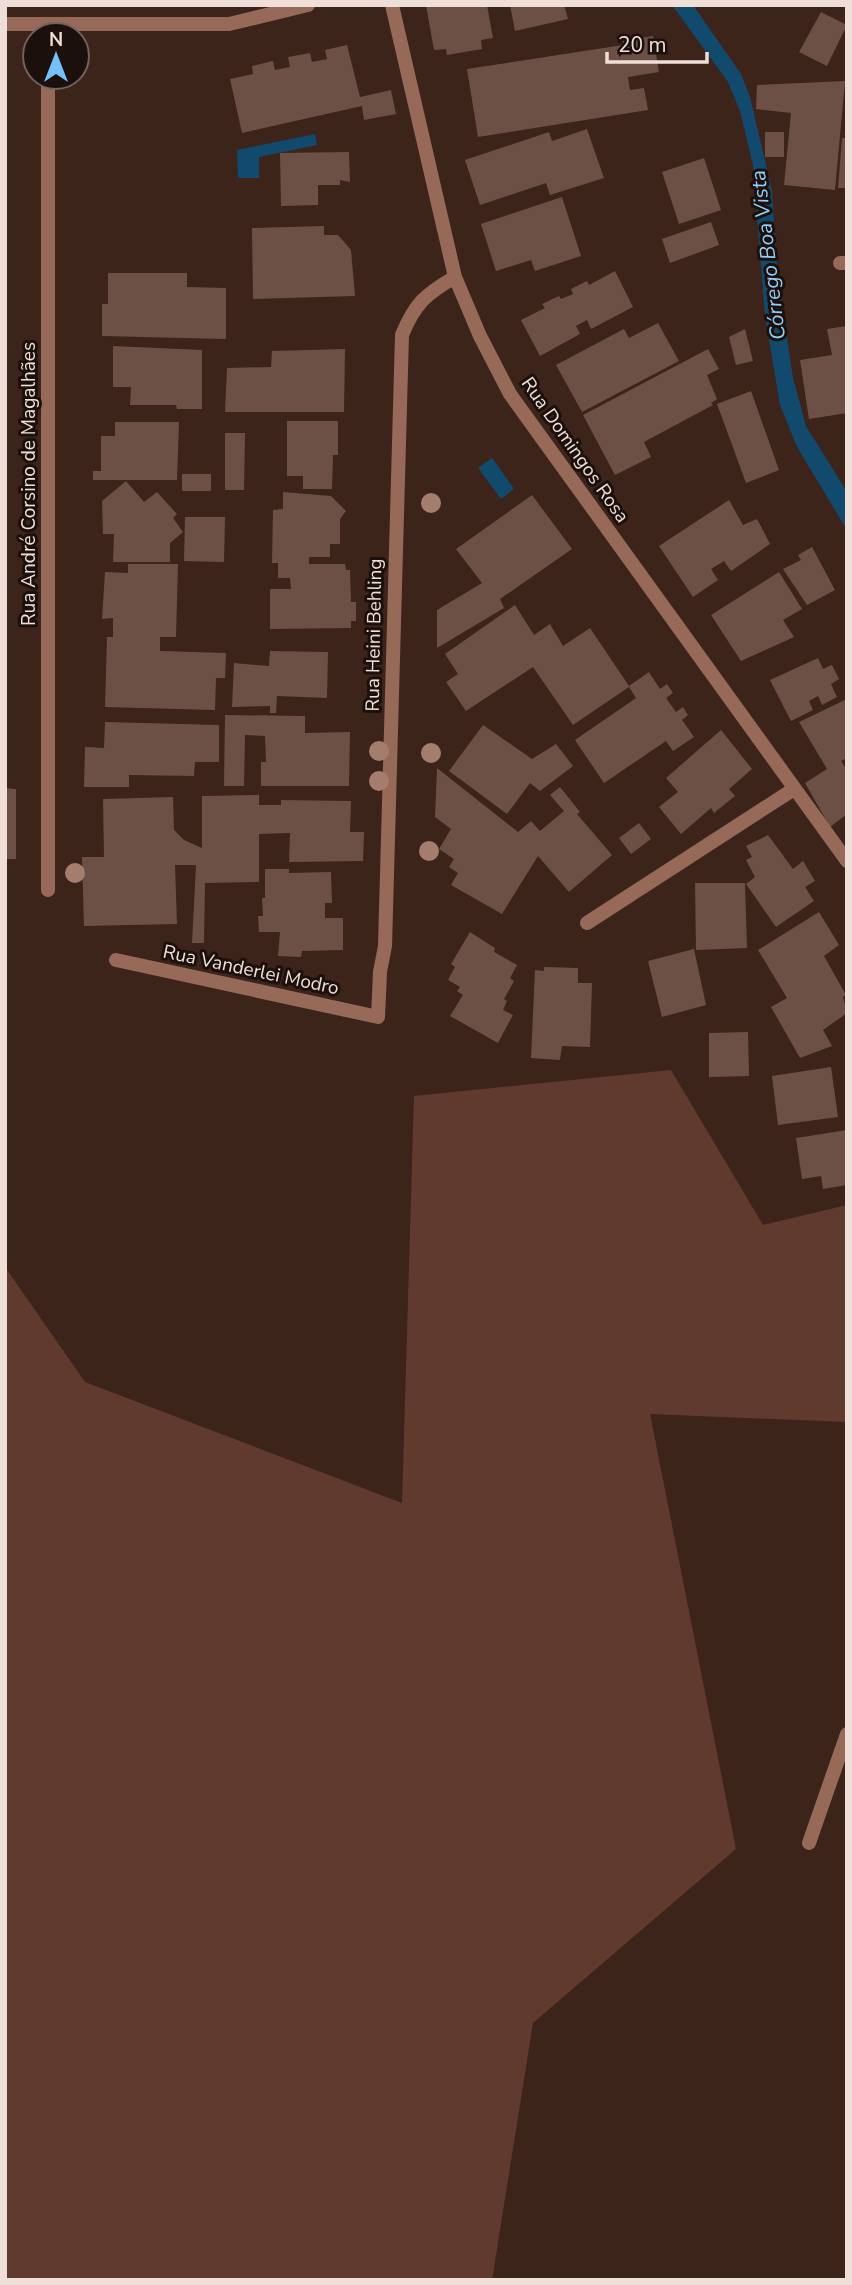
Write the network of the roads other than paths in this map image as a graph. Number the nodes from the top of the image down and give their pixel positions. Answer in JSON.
{"nodes":[{"id":1,"x":308,"y":5,"type":"edge"},
{"id":2,"x":392,"y":5,"type":"edge"},
{"id":3,"x":91,"y":29,"type":"edge"},
{"id":4,"x":48,"y":91,"type":"edge"},
{"id":5,"x":455,"y":277,"type":"junction"},
{"id":6,"x":794,"y":789,"type":"junction"},
{"id":7,"x":847,"y":860,"type":"edge"},
{"id":8,"x":48,"y":890,"type":"dead end"},
{"id":9,"x":587,"y":923,"type":"dead end"},
{"id":10,"x":116,"y":960,"type":"dead end"},
{"id":11,"x":378,"y":1017,"type":"joint"},
{"id":12,"x":847,"y":1734,"type":"edge"},
{"id":13,"x":809,"y":1843,"type":"dead end"}],
"edges":[{"from":1,"to":3,"type":"street"},
{"from":2,"to":5,"type":"street","name":"Rua Domingos Rosa"},
{"from":4,"to":8,"type":"street","name":"Rua André Corsino de Magalhães"},
{"from":5,"to":6,"type":"street","name":"Rua Domingos Rosa"},
{"from":5,"to":11,"type":"street","name":"Rua Heini Behling"},
{"from":6,"to":7,"type":"street","name":"Rua Domingos Rosa"},
{"from":6,"to":9,"type":"street"},
{"from":10,"to":11,"type":"street","name":"Rua Vanderlei Modro"},
{"from":12,"to":13,"type":"street"}]}
